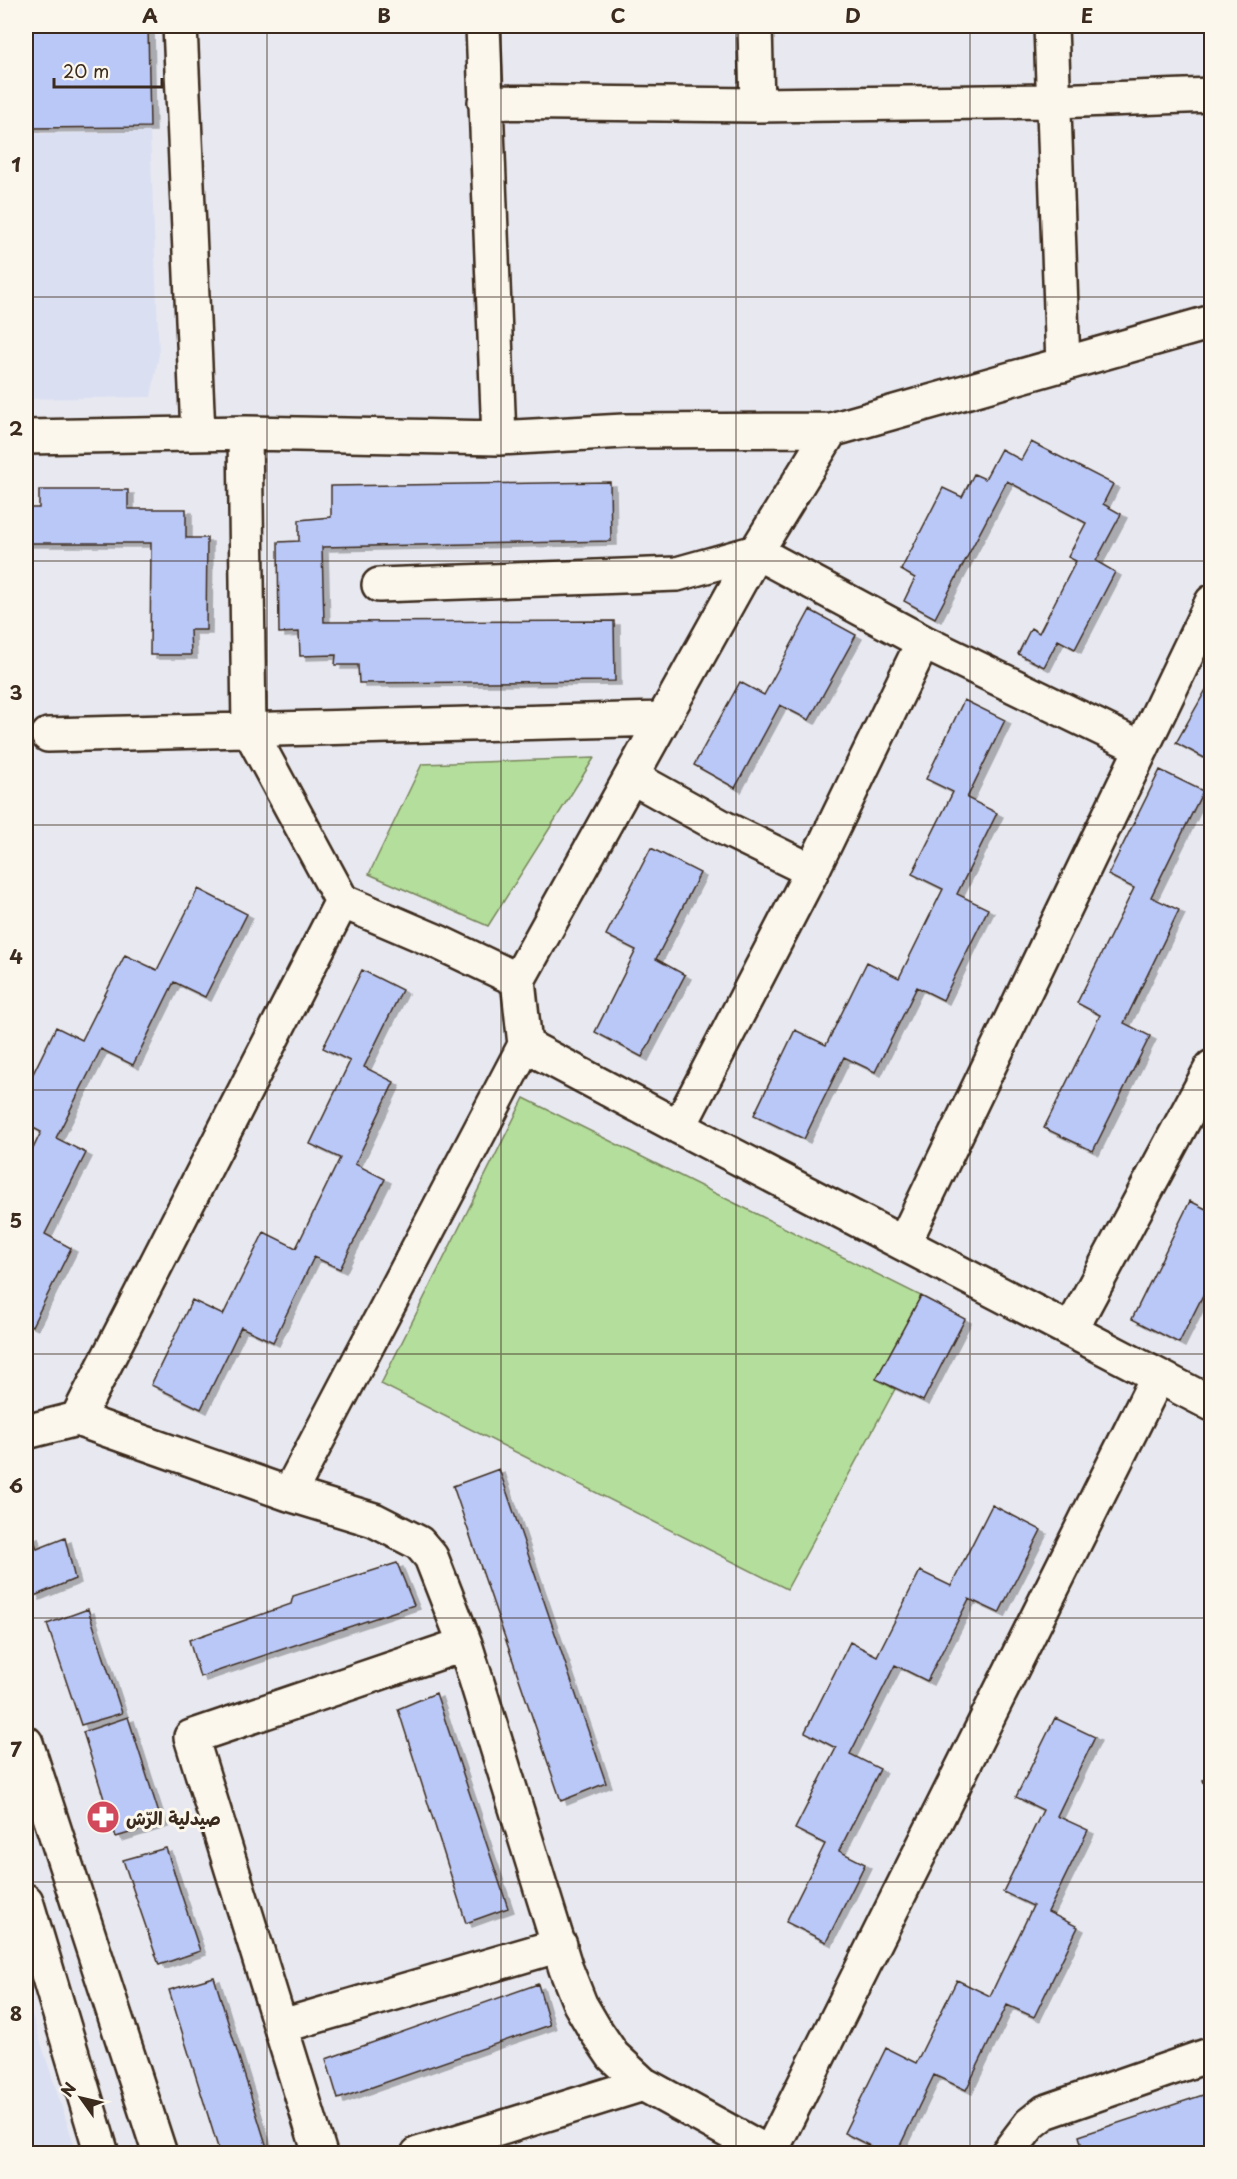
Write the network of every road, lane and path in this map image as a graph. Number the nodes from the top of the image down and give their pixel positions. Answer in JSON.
{"nodes":[{"id":1,"x":180,"y":26,"type":"edge"},
{"id":2,"x":483,"y":26,"type":"edge"},
{"id":3,"x":755,"y":26,"type":"edge"},
{"id":4,"x":1052,"y":26,"type":"edge"},
{"id":5,"x":1212,"y":95,"type":"edge"},
{"id":6,"x":1055,"y":101,"type":"junction"},
{"id":7,"x":484,"y":102,"type":"junction"},
{"id":8,"x":757,"y":105,"type":"junction"},
{"id":9,"x":1212,"y":322,"type":"edge"},
{"id":10,"x":1063,"y":365,"type":"junction"},
{"id":11,"x":831,"y":430,"type":"junction"},
{"id":12,"x":246,"y":433,"type":"junction"},
{"id":13,"x":198,"y":434,"type":"junction"},
{"id":14,"x":26,"y":437,"type":"edge"},
{"id":15,"x":499,"y":438,"type":"junction"},
{"id":16,"x":756,"y":552,"type":"junction"},
{"id":17,"x":379,"y":585,"type":"dead end"},
{"id":18,"x":1212,"y":602,"type":"edge"},
{"id":19,"x":923,"y":642,"type":"junction"},
{"id":20,"x":662,"y":719,"type":"junction"},
{"id":21,"x":249,"y":729,"type":"junction"},
{"id":22,"x":48,"y":735,"type":"dead end"},
{"id":23,"x":1142,"y":748,"type":"junction"},
{"id":24,"x":632,"y":777,"type":"junction"},
{"id":25,"x":812,"y":871,"type":"junction"},
{"id":26,"x":342,"y":901,"type":"junction"},
{"id":27,"x":518,"y":980,"type":"junction"},
{"id":28,"x":525,"y":1045,"type":"junction"},
{"id":29,"x":1212,"y":1067,"type":"edge"},
{"id":30,"x":679,"y":1127,"type":"junction"},
{"id":31,"x":904,"y":1243,"type":"junction"},
{"id":32,"x":1071,"y":1330,"type":"junction"},
{"id":33,"x":1158,"y":1376,"type":"junction"},
{"id":34,"x":1212,"y":1404,"type":"edge"},
{"id":35,"x":77,"y":1419,"type":"junction"},
{"id":36,"x":26,"y":1432,"type":"edge"},
{"id":37,"x":289,"y":1494,"type":"junction"},
{"id":38,"x":465,"y":1644,"type":"junction"},
{"id":39,"x":26,"y":1743,"type":"edge"},
{"id":40,"x":26,"y":1901,"type":"edge"},
{"id":41,"x":560,"y":1945,"type":"junction"},
{"id":42,"x":282,"y":2026,"type":"junction"},
{"id":43,"x":1212,"y":2054,"type":"edge"},
{"id":44,"x":643,"y":2084,"type":"junction"},
{"id":45,"x":770,"y":2153,"type":"edge"},
{"id":46,"x":102,"y":2154,"type":"edge"},
{"id":47,"x":160,"y":2154,"type":"edge"},
{"id":48,"x":320,"y":2154,"type":"edge"},
{"id":49,"x":418,"y":2154,"type":"edge"},
{"id":50,"x":1007,"y":2154,"type":"edge"}],
"edges":[{"from":1,"to":13,"type":"street"},
{"from":2,"to":7,"type":"street"},
{"from":3,"to":8,"type":"street"},
{"from":4,"to":6,"type":"street"},
{"from":5,"to":6,"type":"street"},
{"from":6,"to":8,"type":"street"},
{"from":6,"to":10,"type":"street"},
{"from":7,"to":8,"type":"street"},
{"from":7,"to":15,"type":"street"},
{"from":9,"to":10,"type":"street"},
{"from":10,"to":11,"type":"street"},
{"from":11,"to":15,"type":"street"},
{"from":11,"to":16,"type":"street"},
{"from":12,"to":13,"type":"street"},
{"from":12,"to":15,"type":"street"},
{"from":12,"to":21,"type":"street"},
{"from":13,"to":14,"type":"street"},
{"from":16,"to":17,"type":"street"},
{"from":16,"to":19,"type":"street"},
{"from":16,"to":20,"type":"street"},
{"from":18,"to":23,"type":"street"},
{"from":19,"to":23,"type":"street"},
{"from":19,"to":25,"type":"street"},
{"from":20,"to":21,"type":"street"},
{"from":20,"to":24,"type":"street"},
{"from":21,"to":22,"type":"street"},
{"from":21,"to":26,"type":"street"},
{"from":23,"to":31,"type":"street"},
{"from":24,"to":25,"type":"street"},
{"from":24,"to":27,"type":"street"},
{"from":25,"to":30,"type":"street"},
{"from":26,"to":27,"type":"street"},
{"from":26,"to":35,"type":"street"},
{"from":27,"to":28,"type":"street"},
{"from":28,"to":30,"type":"street"},
{"from":28,"to":37,"type":"street"},
{"from":29,"to":32,"type":"street"},
{"from":30,"to":31,"type":"street"},
{"from":31,"to":32,"type":"street"},
{"from":32,"to":33,"type":"street"},
{"from":33,"to":34,"type":"street"},
{"from":33,"to":45,"type":"street"},
{"from":35,"to":36,"type":"street"},
{"from":35,"to":37,"type":"street"},
{"from":37,"to":38,"type":"street"},
{"from":38,"to":41,"type":"street"},
{"from":38,"to":42,"type":"street"},
{"from":39,"to":47,"type":"street"},
{"from":40,"to":46,"type":"street"},
{"from":41,"to":42,"type":"street"},
{"from":41,"to":44,"type":"street"},
{"from":42,"to":48,"type":"street"},
{"from":43,"to":50,"type":"street"},
{"from":44,"to":45,"type":"street"},
{"from":44,"to":49,"type":"street"}]}
